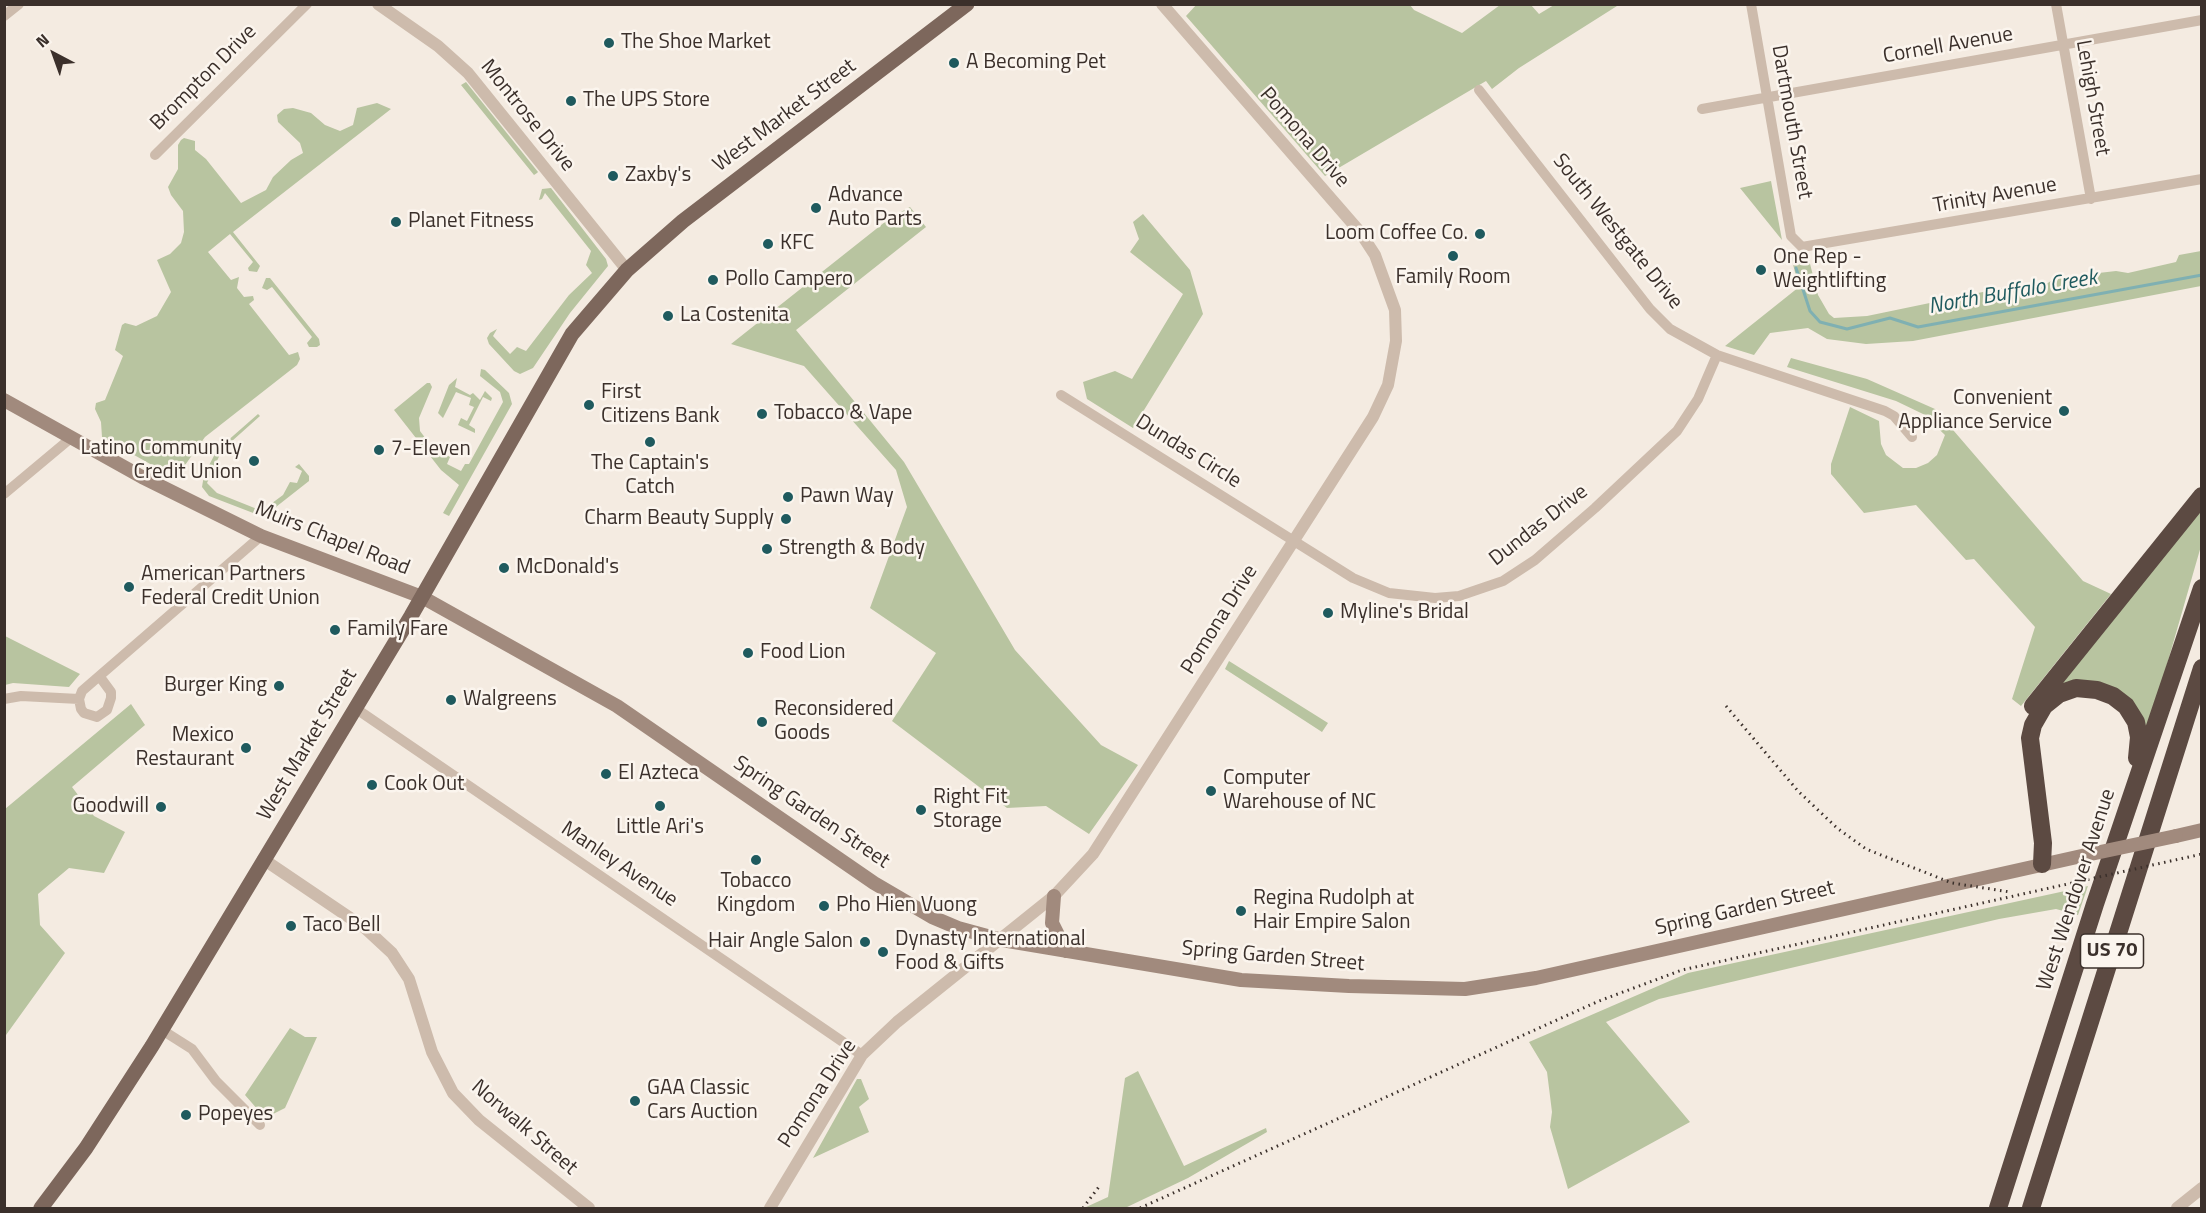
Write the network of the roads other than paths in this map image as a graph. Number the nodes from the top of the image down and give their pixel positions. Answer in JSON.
{"nodes":[{"id":1,"x":18,"y":4,"type":"edge"},
{"id":2,"x":307,"y":4,"type":"edge"},
{"id":3,"x":378,"y":4,"type":"edge"},
{"id":4,"x":967,"y":4,"type":"edge"},
{"id":5,"x":1162,"y":4,"type":"edge"},
{"id":6,"x":1751,"y":4,"type":"edge"},
{"id":7,"x":2056,"y":4,"type":"edge"},
{"id":8,"x":4,"y":16,"type":"edge"},
{"id":9,"x":2202,"y":20,"type":"edge"},
{"id":10,"x":2063,"y":45,"type":"junction"},
{"id":11,"x":1479,"y":90,"type":"dead end"},
{"id":12,"x":1766,"y":98,"type":"junction"},
{"id":13,"x":1702,"y":109,"type":"dead end"},
{"id":14,"x":154,"y":155,"type":"dead end"},
{"id":15,"x":2202,"y":179,"type":"edge"},
{"id":16,"x":2091,"y":199,"type":"junction"},
{"id":17,"x":1797,"y":245,"type":"joint"},
{"id":18,"x":627,"y":270,"type":"junction"},
{"id":19,"x":1717,"y":355,"type":"junction"},
{"id":20,"x":1061,"y":395,"type":"dead end"},
{"id":21,"x":4,"y":400,"type":"edge"},
{"id":22,"x":1912,"y":437,"type":"dead end"},
{"id":23,"x":71,"y":438,"type":"junction"},
{"id":24,"x":4,"y":494,"type":"edge"},
{"id":25,"x":2202,"y":496,"type":"edge"},
{"id":26,"x":261,"y":536,"type":"junction"},
{"id":27,"x":1294,"y":540,"type":"junction"},
{"id":28,"x":2202,"y":588,"type":"edge"},
{"id":29,"x":422,"y":597,"type":"junction"},
{"id":30,"x":2202,"y":669,"type":"edge"},
{"id":31,"x":100,"y":676,"type":"junction"},
{"id":32,"x":2198,"y":688,"type":"edge"},
{"id":33,"x":4,"y":699,"type":"edge"},
{"id":34,"x":79,"y":699,"type":"junction"},
{"id":35,"x":355,"y":708,"type":"junction"},
{"id":36,"x":2202,"y":830,"type":"edge"},
{"id":37,"x":263,"y":859,"type":"junction"},
{"id":38,"x":2042,"y":864,"type":"junction"},
{"id":39,"x":1054,"y":896,"type":"junction"},
{"id":40,"x":2095,"y":904,"type":"junction"},
{"id":41,"x":1002,"y":940,"type":"junction"},
{"id":42,"x":1066,"y":951,"type":"junction"},
{"id":43,"x":162,"y":1030,"type":"junction"},
{"id":44,"x":862,"y":1055,"type":"junction"},
{"id":45,"x":260,"y":1125,"type":"dead end"},
{"id":46,"x":2202,"y":1188,"type":"edge"},
{"id":47,"x":41,"y":1209,"type":"edge"},
{"id":48,"x":589,"y":1209,"type":"edge"},
{"id":49,"x":770,"y":1209,"type":"edge"},
{"id":50,"x":1998,"y":1209,"type":"edge"},
{"id":51,"x":2031,"y":1209,"type":"edge"},
{"id":52,"x":2177,"y":1209,"type":"edge"}],
"edges":[{"from":1,"to":8,"type":"street"},
{"from":2,"to":14,"type":"street","name":"Brompton Drive"},
{"from":3,"to":18,"type":"street","name":"Montrose Drive"},
{"from":4,"to":18,"type":"main road","name":"West Market Street"},
{"from":5,"to":27,"type":"street","name":"Pomona Drive"},
{"from":6,"to":12,"type":"street","name":"Dartmouth Street"},
{"from":7,"to":10,"type":"street","name":"Lehigh Street"},
{"from":9,"to":10,"type":"street","name":"Cornell Avenue"},
{"from":10,"to":12,"type":"street","name":"Cornell Avenue"},
{"from":10,"to":16,"type":"street","name":"Lehigh Street"},
{"from":11,"to":19,"type":"street","name":"South Westgate Drive"},
{"from":12,"to":13,"type":"street","name":"Cornell Avenue"},
{"from":12,"to":17,"type":"street","name":"Dartmouth Street"},
{"from":15,"to":16,"type":"street","name":"Trinity Avenue"},
{"from":16,"to":17,"type":"street","name":"Trinity Avenue"},
{"from":18,"to":29,"type":"main road","name":"West Market Street"},
{"from":19,"to":22,"type":"street","name":"South Westgate Drive"},
{"from":19,"to":27,"type":"street","name":"Dundas Drive"},
{"from":20,"to":27,"type":"street","name":"Dundas Circle"},
{"from":21,"to":23,"type":"main road","name":"Muirs Chapel Road"},
{"from":23,"to":24,"type":"street"},
{"from":23,"to":26,"type":"main road","name":"Muirs Chapel Road"},
{"from":25,"to":38,"type":"highway"},
{"from":26,"to":29,"type":"main road","name":"Muirs Chapel Road"},
{"from":26,"to":31,"type":"street"},
{"from":27,"to":39,"type":"street","name":"Pomona Drive"},
{"from":28,"to":40,"type":"highway","name":"West Wendover Avenue","number":"US 70"},
{"from":29,"to":35,"type":"main road","name":"West Market Street"},
{"from":29,"to":41,"type":"main road","name":"Spring Garden Street"},
{"from":30,"to":32,"type":"highway","number":"US 70"},
{"from":31,"to":34,"type":"street"},
{"from":31,"to":34,"type":"street"},
{"from":32,"to":51,"type":"highway","number":"US 70"},
{"from":33,"to":34,"type":"street"},
{"from":35,"to":37,"type":"main road","name":"West Market Street"},
{"from":35,"to":44,"type":"street","name":"Manley Avenue"},
{"from":36,"to":38,"type":"main road","name":"Spring Garden Street","bridge":true},
{"from":37,"to":43,"type":"main road","name":"West Market Street"},
{"from":37,"to":48,"type":"street","name":"Norwalk Street"},
{"from":38,"to":40,"type":"highway"},
{"from":38,"to":42,"type":"main road","name":"Spring Garden Street"},
{"from":39,"to":41,"type":"street","name":"Pomona Drive"},
{"from":39,"to":42,"type":"main road"},
{"from":40,"to":50,"type":"highway","name":"West Wendover Avenue","number":"US 70"},
{"from":41,"to":42,"type":"main road","name":"Spring Garden Street"},
{"from":41,"to":44,"type":"street","name":"Pomona Drive"},
{"from":43,"to":45,"type":"street"},
{"from":43,"to":47,"type":"main road","name":"West Market Street"},
{"from":44,"to":49,"type":"street","name":"Pomona Drive"},
{"from":46,"to":52,"type":"street"}]}
